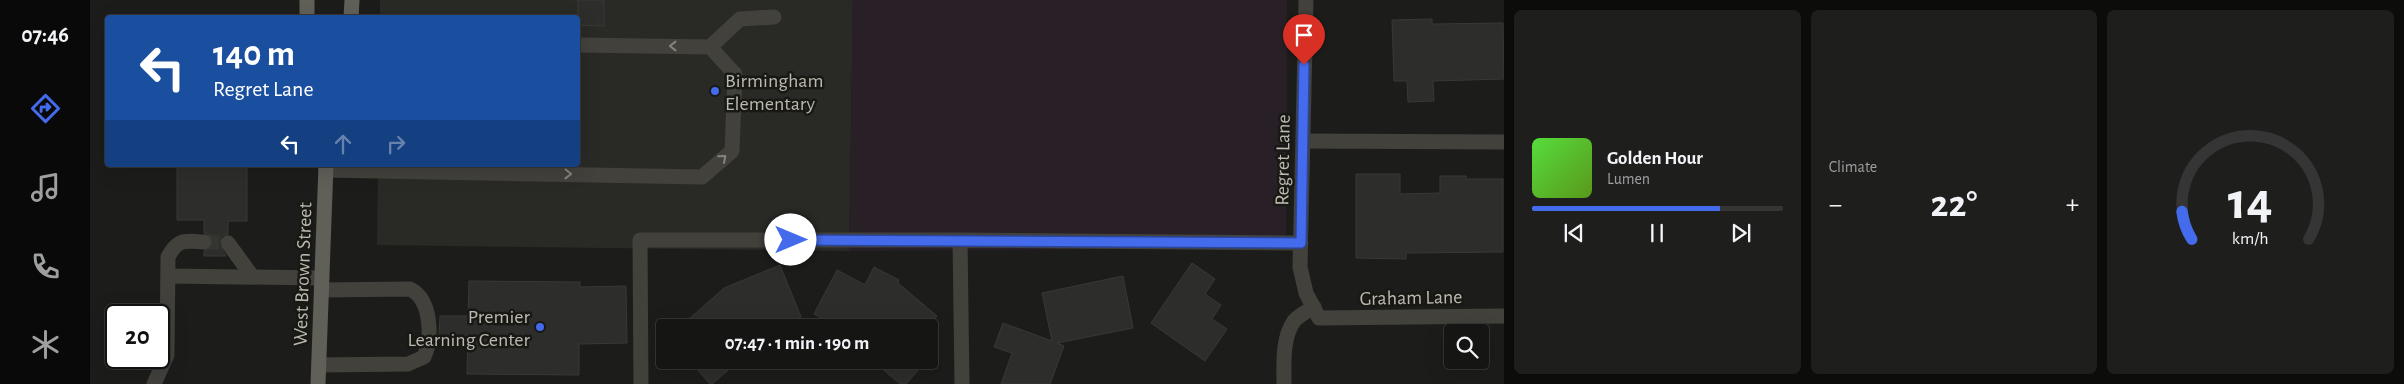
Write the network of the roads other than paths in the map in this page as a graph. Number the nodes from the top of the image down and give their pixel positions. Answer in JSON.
{"nodes":[{"id":1,"x":308,"y":0,"type":"edge"},
{"id":2,"x":352,"y":0,"type":"edge"},
{"id":3,"x":1306,"y":0,"type":"edge"},
{"id":4,"x":307,"y":15,"type":"edge"},
{"id":5,"x":351,"y":15,"type":"edge"},
{"id":6,"x":774,"y":17,"type":"dead end"},
{"id":7,"x":580,"y":46,"type":"edge"},
{"id":8,"x":710,"y":46,"type":"junction"},
{"id":9,"x":1303,"y":141,"type":"junction"},
{"id":10,"x":1504,"y":142,"type":"edge"},
{"id":11,"x":326,"y":168,"type":"edge"},
{"id":12,"x":381,"y":168,"type":"edge"},
{"id":13,"x":960,"y":240,"type":"junction"},
{"id":14,"x":204,"y":242,"type":"tunnel mouth"},
{"id":15,"x":228,"y":243,"type":"dead end"},
{"id":16,"x":1301,"y":243,"type":"junction"},
{"id":17,"x":169,"y":276,"type":"junction"},
{"id":18,"x":252,"y":276,"type":"junction"},
{"id":19,"x":322,"y":284,"type":"junction"},
{"id":20,"x":1316,"y":312,"type":"junction"},
{"id":21,"x":1504,"y":316,"type":"edge"},
{"id":22,"x":319,"y":366,"type":"junction"},
{"id":23,"x":154,"y":384,"type":"edge"},
{"id":24,"x":318,"y":384,"type":"edge"},
{"id":25,"x":641,"y":384,"type":"edge"},
{"id":26,"x":962,"y":384,"type":"edge"},
{"id":27,"x":1284,"y":384,"type":"edge"}],
"edges":[{"from":1,"to":4,"type":"main road"},
{"from":2,"to":5,"type":"main road"},
{"from":3,"to":9,"type":"street","name":"Regret Lane"},
{"from":6,"to":8,"type":"street"},
{"from":8,"to":7,"type":"street","one_way":true},
{"from":12,"to":8,"type":"street","one_way":true},
{"from":9,"to":10,"type":"street"},
{"from":9,"to":16,"type":"street","name":"Regret Lane"},
{"from":11,"to":12,"type":"street"},
{"from":11,"to":19,"type":"main road","name":"West Brown Street"},
{"from":13,"to":16,"type":"street"},
{"from":13,"to":25,"type":"street"},
{"from":13,"to":26,"type":"street"},
{"from":14,"to":17,"type":"street"},
{"from":15,"to":18,"type":"street"},
{"from":16,"to":20,"type":"street","name":"Regret Lane"},
{"from":17,"to":18,"type":"street"},
{"from":17,"to":23,"type":"street"},
{"from":18,"to":19,"type":"street"},
{"from":19,"to":22,"type":"main road","name":"West Brown Street"},
{"from":19,"to":22,"type":"street"},
{"from":20,"to":21,"type":"street","name":"Graham Lane"},
{"from":20,"to":27,"type":"street"},
{"from":22,"to":24,"type":"main road","name":"West Brown Street"}]}
